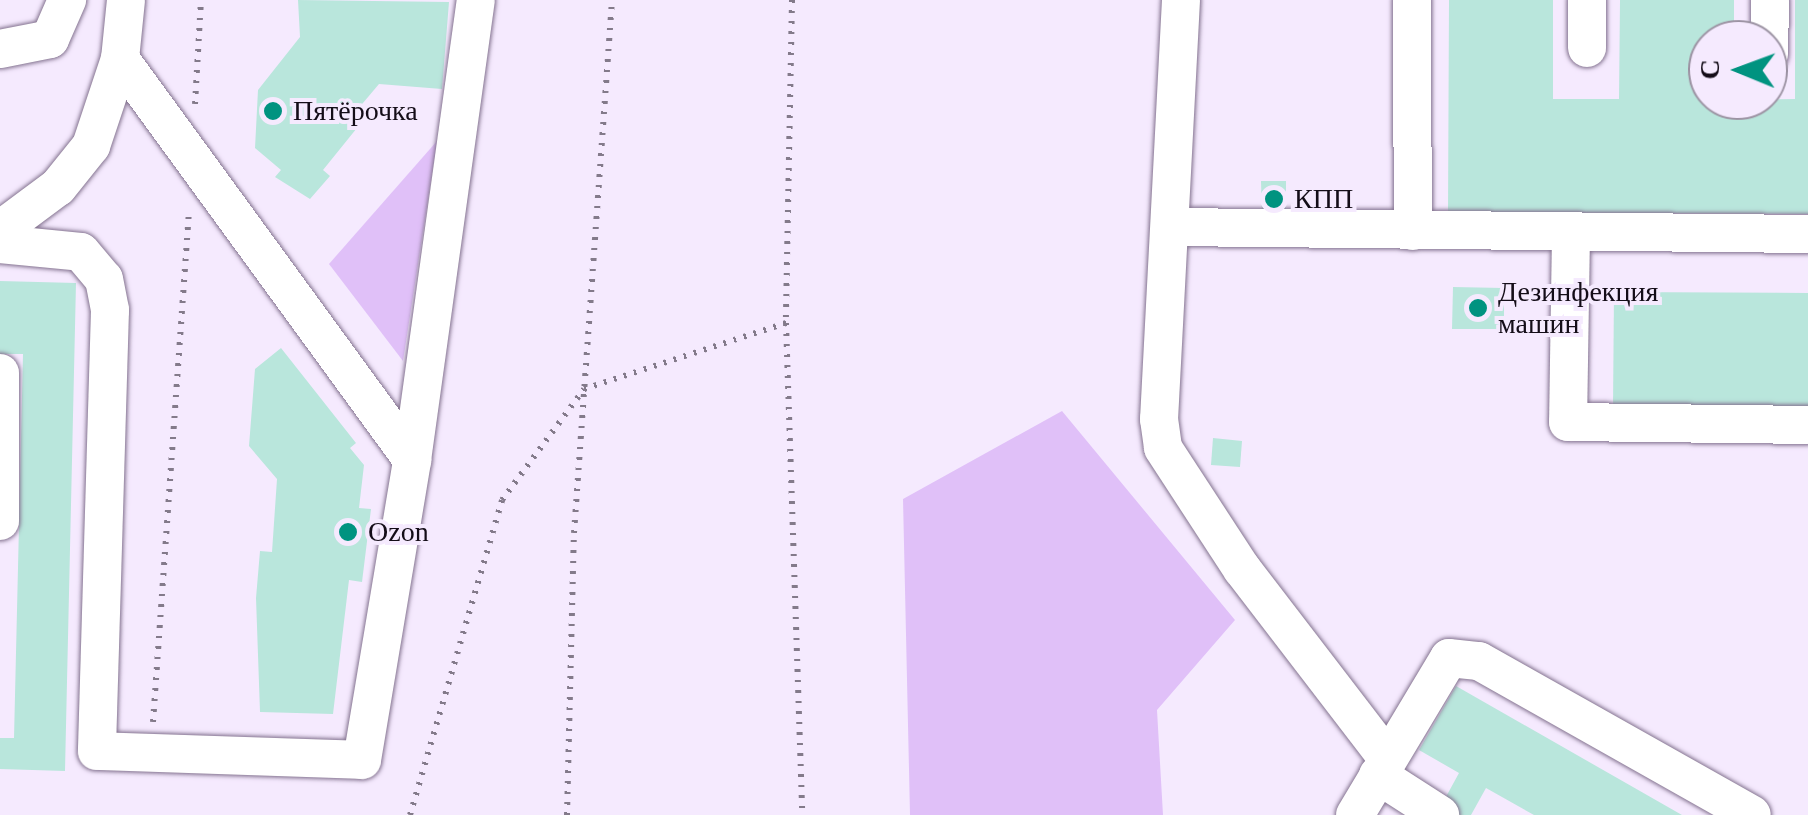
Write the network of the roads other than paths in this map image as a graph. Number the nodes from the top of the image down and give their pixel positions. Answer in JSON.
{"nodes":[{"id":1,"x":67,"y":0,"type":"edge"},
{"id":2,"x":126,"y":0,"type":"edge"},
{"id":3,"x":476,"y":0,"type":"edge"},
{"id":4,"x":1181,"y":0,"type":"edge"},
{"id":5,"x":1412,"y":0,"type":"edge"},
{"id":6,"x":1587,"y":0,"type":"edge"},
{"id":7,"x":1587,"y":48,"type":"dead end"},
{"id":8,"x":0,"y":49,"type":"edge"},
{"id":9,"x":120,"y":59,"type":"junction"},
{"id":10,"x":1172,"y":227,"type":"junction"},
{"id":11,"x":0,"y":230,"type":"edge"},
{"id":12,"x":1413,"y":231,"type":"junction"},
{"id":13,"x":1571,"y":234,"type":"junction"},
{"id":14,"x":1808,"y":234,"type":"edge"},
{"id":15,"x":0,"y":244,"type":"edge"},
{"id":16,"x":0,"y":373,"type":"edge"},
{"id":17,"x":1808,"y":426,"type":"edge"},
{"id":18,"x":412,"y":460,"type":"junction"},
{"id":19,"x":0,"y":521,"type":"edge"},
{"id":20,"x":1382,"y":766,"type":"junction"},
{"id":21,"x":1355,"y":815,"type":"edge"},
{"id":22,"x":1440,"y":815,"type":"edge"},
{"id":23,"x":1752,"y":815,"type":"edge"}],
"edges":[{"from":1,"to":8,"type":"street"},
{"from":2,"to":9,"type":"street"},
{"from":3,"to":18,"type":"street"},
{"from":4,"to":10,"type":"street"},
{"from":5,"to":12,"type":"street"},
{"from":6,"to":7,"type":"street"},
{"from":9,"to":11,"type":"street"},
{"from":9,"to":18,"type":"street"},
{"from":10,"to":12,"type":"street"},
{"from":10,"to":20,"type":"street"},
{"from":12,"to":13,"type":"street"},
{"from":13,"to":14,"type":"street"},
{"from":13,"to":17,"type":"street"},
{"from":15,"to":18,"type":"street"},
{"from":16,"to":19,"type":"street"},
{"from":20,"to":21,"type":"street"},
{"from":20,"to":22,"type":"street"},
{"from":20,"to":23,"type":"street"}]}
